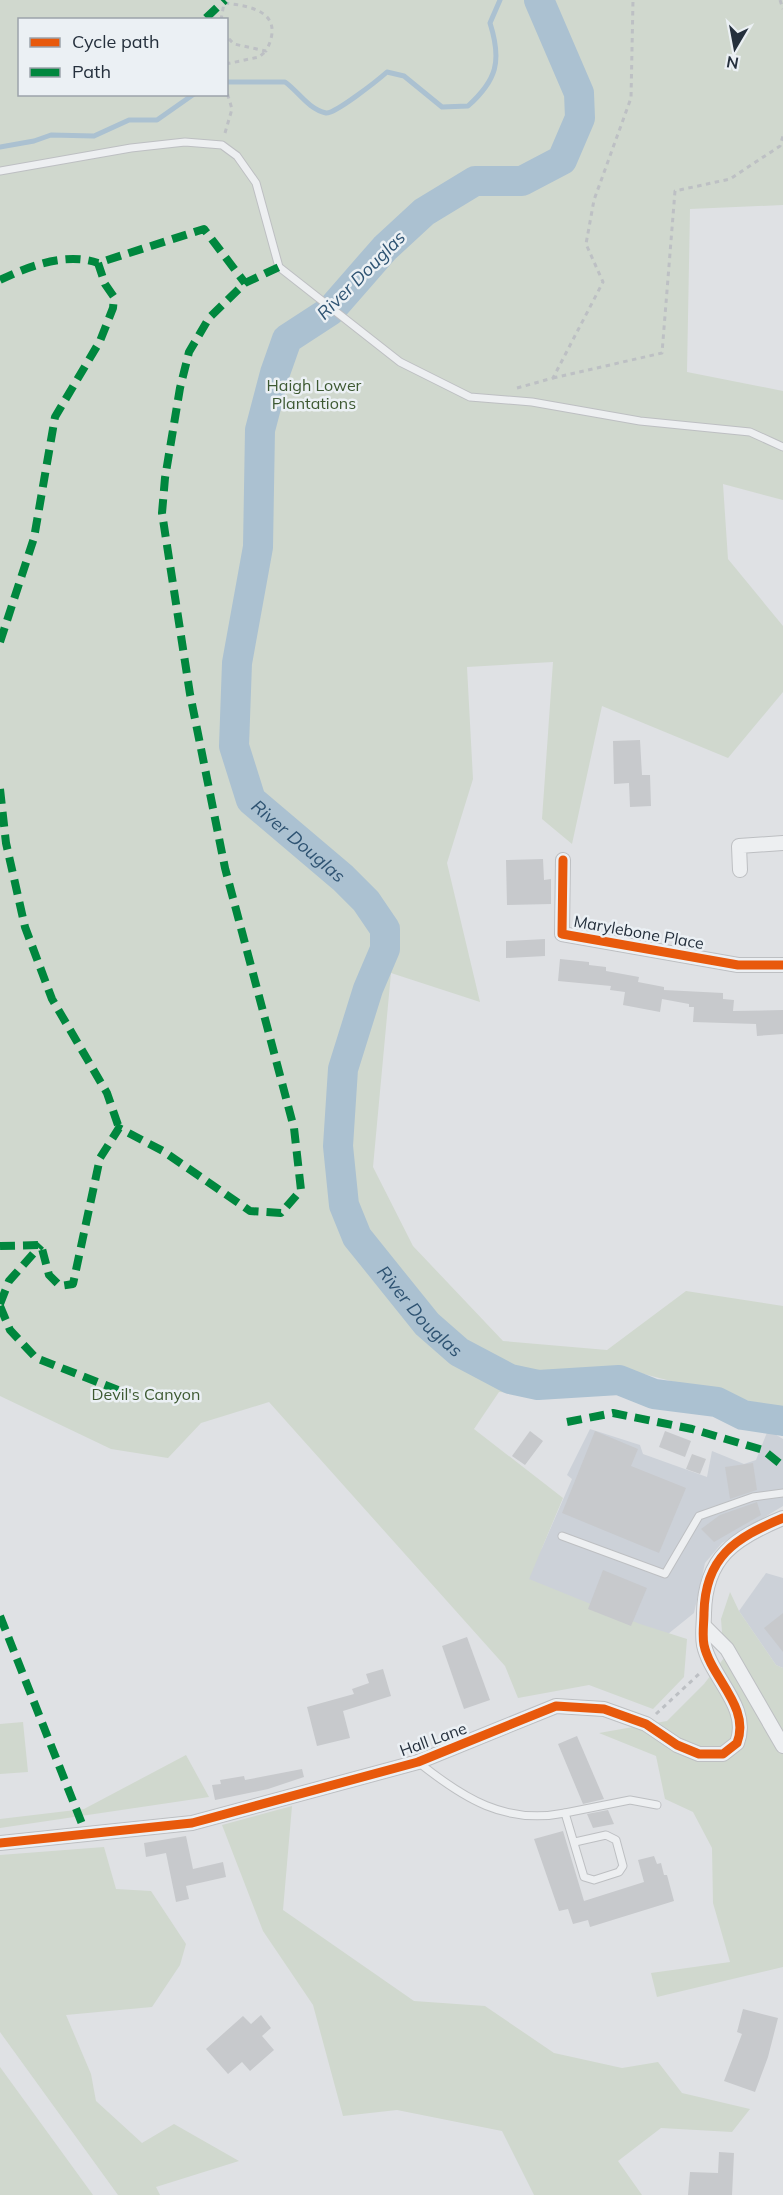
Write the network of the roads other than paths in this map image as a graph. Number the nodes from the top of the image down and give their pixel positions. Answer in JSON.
{"nodes":[{"id":1,"x":0,"y":171,"type":"edge"},
{"id":2,"x":783,"y":447,"type":"edge"},
{"id":3,"x":783,"y":843,"type":"edge"},
{"id":4,"x":563,"y":860,"type":"dead end"},
{"id":5,"x":740,"y":870,"type":"dead end"},
{"id":6,"x":783,"y":965,"type":"edge"},
{"id":7,"x":783,"y":1493,"type":"edge"},
{"id":8,"x":783,"y":1518,"type":"edge"},
{"id":9,"x":562,"y":1536,"type":"dead end"},
{"id":10,"x":704,"y":1626,"type":"junction"},
{"id":11,"x":783,"y":1746,"type":"edge"},
{"id":12,"x":417,"y":1762,"type":"junction"},
{"id":13,"x":657,"y":1805,"type":"dead end"},
{"id":14,"x":565,"y":1814,"type":"junction"},
{"id":15,"x":575,"y":1842,"type":"junction"},
{"id":16,"x":0,"y":1843,"type":"edge"}],
"edges":[{"from":1,"to":2,"type":"lane"},
{"from":3,"to":5,"type":"street"},
{"from":4,"to":6,"type":"street","name":"Marylebone Place"},
{"from":7,"to":9,"type":"lane"},
{"from":8,"to":10,"type":"street","name":"Hall Lane"},
{"from":10,"to":11,"type":"street"},
{"from":10,"to":12,"type":"street","name":"Hall Lane"},
{"from":12,"to":14,"type":"lane"},
{"from":12,"to":16,"type":"street","name":"Hall Lane"},
{"from":13,"to":14,"type":"lane"},
{"from":14,"to":15,"type":"lane"},
{"from":15,"to":15,"type":"lane"}]}
